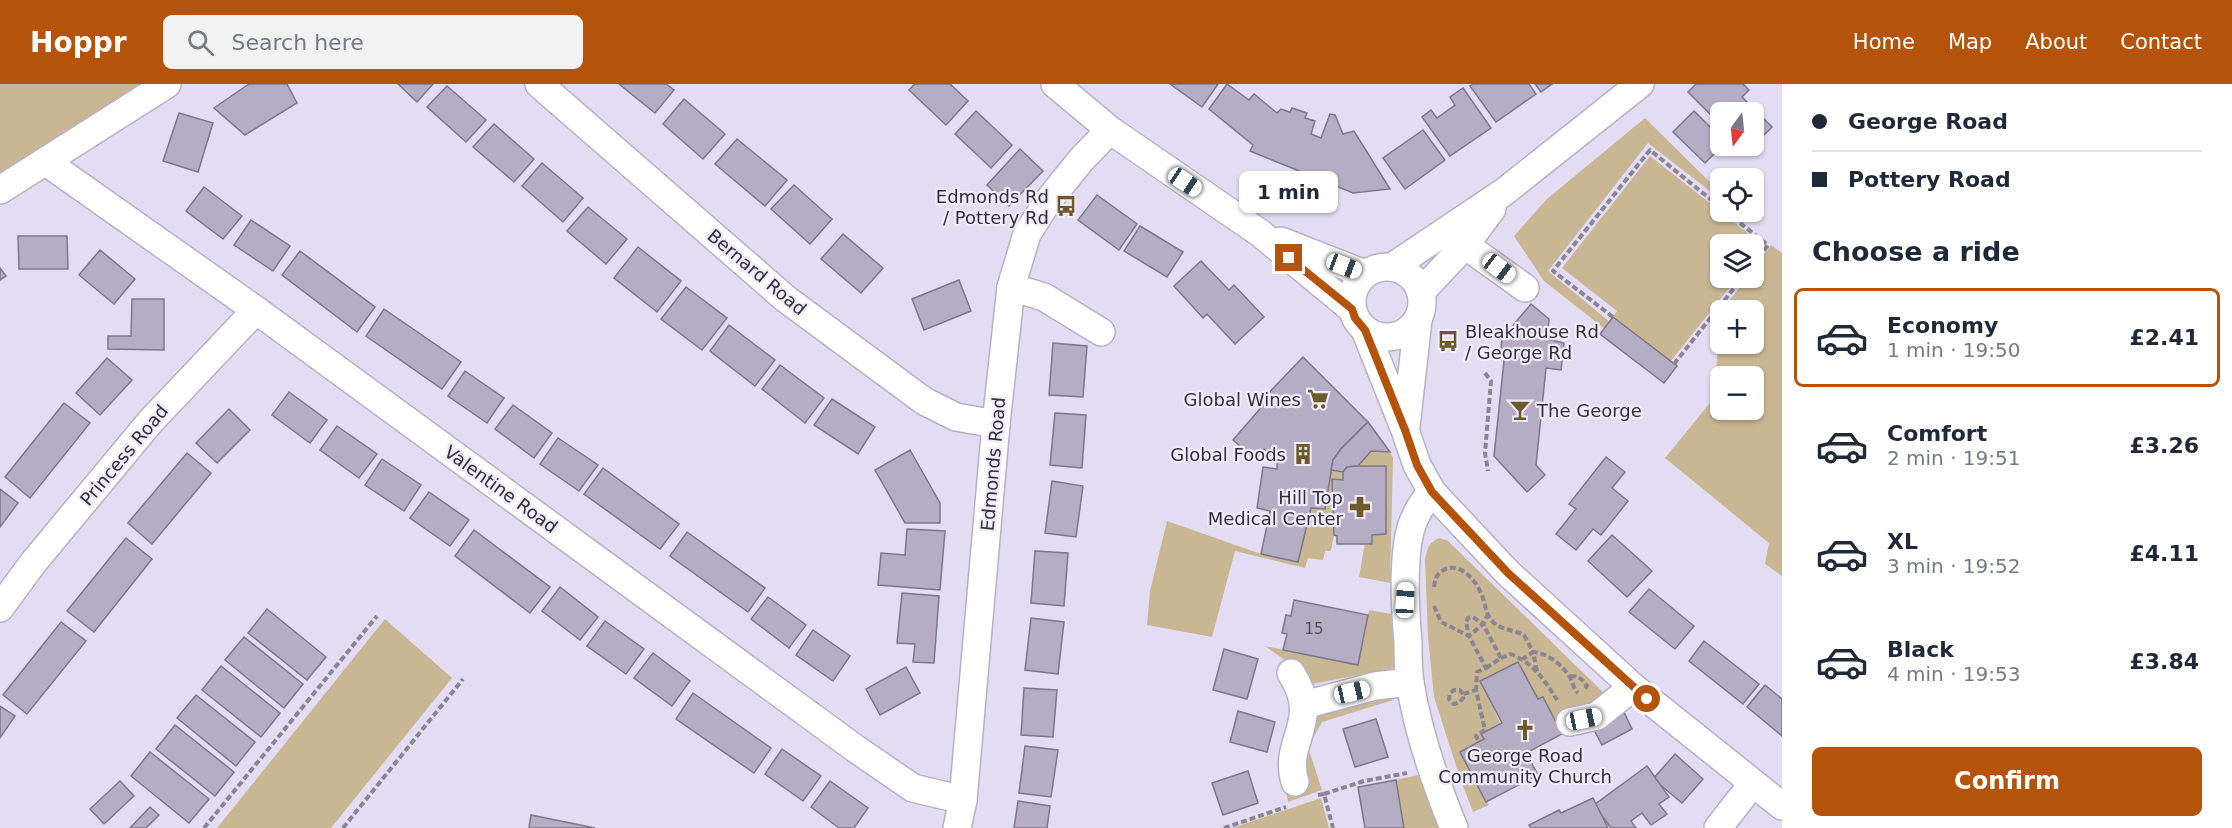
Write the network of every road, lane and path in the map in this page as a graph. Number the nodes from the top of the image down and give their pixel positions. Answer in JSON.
{"nodes":[{"id":1,"x":167,"y":84,"type":"edge"},
{"id":2,"x":539,"y":84,"type":"edge"},
{"id":3,"x":1055,"y":84,"type":"edge"},
{"id":4,"x":1640,"y":84,"type":"edge"},
{"id":5,"x":1110,"y":130,"type":"junction"},
{"id":6,"x":45,"y":162,"type":"junction"},
{"id":7,"x":0,"y":190,"type":"edge"},
{"id":8,"x":1504,"y":192,"type":"junction"},
{"id":9,"x":1710,"y":199,"type":"edge"},
{"id":10,"x":1739,"y":222,"type":"edge"},
{"id":11,"x":1260,"y":233,"type":"junction"},
{"id":12,"x":1754,"y":234,"type":"edge"},
{"id":13,"x":1465,"y":245,"type":"junction"},
{"id":14,"x":1392,"y":267,"type":"junction"},
{"id":15,"x":1365,"y":274,"type":"junction"},
{"id":16,"x":1011,"y":286,"type":"junction"},
{"id":17,"x":1526,"y":288,"type":"dead end"},
{"id":18,"x":1734,"y":288,"type":"edge"},
{"id":19,"x":1421,"y":292,"type":"junction"},
{"id":20,"x":256,"y":310,"type":"junction"},
{"id":21,"x":1613,"y":317,"type":"dead end"},
{"id":22,"x":1359,"y":320,"type":"junction"},
{"id":23,"x":1418,"y":320,"type":"junction"},
{"id":24,"x":1101,"y":332,"type":"dead end"},
{"id":25,"x":1674,"y":364,"type":"dead end"},
{"id":26,"x":1485,"y":373,"type":"dead end"},
{"id":27,"x":996,"y":424,"type":"junction"},
{"id":28,"x":1405,"y":430,"type":"junction"},
{"id":29,"x":1488,"y":471,"type":"dead end"},
{"id":30,"x":1432,"y":492,"type":"junction"},
{"id":31,"x":1433,"y":591,"type":"dead end"},
{"id":32,"x":1433,"y":602,"type":"dead end"},
{"id":33,"x":0,"y":608,"type":"edge"},
{"id":34,"x":1487,"y":615,"type":"junction"},
{"id":35,"x":377,"y":616,"type":"dead end"},
{"id":36,"x":1483,"y":624,"type":"junction"},
{"id":37,"x":1469,"y":636,"type":"junction"},
{"id":38,"x":1533,"y":652,"type":"junction"},
{"id":39,"x":1501,"y":658,"type":"junction"},
{"id":40,"x":1523,"y":659,"type":"junction"},
{"id":41,"x":1486,"y":668,"type":"junction"},
{"id":42,"x":1537,"y":671,"type":"junction"},
{"id":43,"x":1292,"y":673,"type":"dead end"},
{"id":44,"x":1570,"y":676,"type":"junction"},
{"id":45,"x":463,"y":679,"type":"dead end"},
{"id":46,"x":1410,"y":682,"type":"junction"},
{"id":47,"x":1633,"y":687,"type":"junction"},
{"id":48,"x":1476,"y":690,"type":"junction"},
{"id":49,"x":1462,"y":694,"type":"dead end"},
{"id":50,"x":1304,"y":705,"type":"junction"},
{"id":51,"x":1570,"y":722,"type":"joint"},
{"id":52,"x":1479,"y":742,"type":"dead end"},
{"id":53,"x":1433,"y":768,"type":"junction"},
{"id":54,"x":1753,"y":783,"type":"junction"},
{"id":55,"x":1324,"y":794,"type":"junction"},
{"id":56,"x":1299,"y":795,"type":"junction"},
{"id":57,"x":963,"y":800,"type":"junction"},
{"id":58,"x":1782,"y":806,"type":"edge"},
{"id":59,"x":204,"y":828,"type":"edge"},
{"id":60,"x":343,"y":828,"type":"edge"},
{"id":61,"x":957,"y":828,"type":"edge"},
{"id":62,"x":1224,"y":828,"type":"edge"},
{"id":63,"x":1333,"y":828,"type":"edge"},
{"id":64,"x":1454,"y":828,"type":"edge"},
{"id":65,"x":1718,"y":828,"type":"edge"}],
"edges":[{"from":1,"to":6,"type":"street"},
{"from":2,"to":27,"type":"street","name":"Bernard Road"},
{"from":3,"to":5,"type":"street"},
{"from":4,"to":8,"type":"street"},
{"from":5,"to":11,"type":"street"},
{"from":5,"to":16,"type":"street","name":"Edmonds Road"},
{"from":6,"to":7,"type":"street"},
{"from":6,"to":20,"type":"street","name":"Valentine Road"},
{"from":8,"to":13,"type":"street"},
{"from":8,"to":14,"type":"street"},
{"from":9,"to":21,"type":"path"},
{"from":10,"to":12,"type":"path"},
{"from":11,"to":15,"type":"street"},
{"from":11,"to":22,"type":"street"},
{"from":13,"to":17,"type":"street"},
{"from":13,"to":19,"type":"street"},
{"from":14,"to":15,"type":"street"},
{"from":14,"to":19,"type":"street"},
{"from":15,"to":22,"type":"street"},
{"from":16,"to":24,"type":"street"},
{"from":16,"to":27,"type":"street","name":"Edmonds Road"},
{"from":18,"to":25,"type":"path"},
{"from":19,"to":23,"type":"street"},
{"from":20,"to":33,"type":"street","name":"Princess Road"},
{"from":20,"to":57,"type":"street","name":"Valentine Road"},
{"from":22,"to":23,"type":"street"},
{"from":22,"to":28,"type":"street"},
{"from":23,"to":28,"type":"street"},
{"from":26,"to":29,"type":"path"},
{"from":27,"to":57,"type":"street","name":"Edmonds Road"},
{"from":28,"to":30,"type":"street"},
{"from":30,"to":46,"type":"street"},
{"from":30,"to":47,"type":"street"},
{"from":31,"to":34,"type":"path"},
{"from":32,"to":37,"type":"path"},
{"from":34,"to":36,"type":"path"},
{"from":34,"to":38,"type":"path"},
{"from":35,"to":59,"type":"path"},
{"from":36,"to":37,"type":"path"},
{"from":36,"to":37,"type":"path"},
{"from":36,"to":39,"type":"path"},
{"from":37,"to":41,"type":"path"},
{"from":38,"to":40,"type":"path"},
{"from":38,"to":42,"type":"path"},
{"from":38,"to":44,"type":"path"},
{"from":39,"to":40,"type":"path"},
{"from":39,"to":41,"type":"path"},
{"from":40,"to":42,"type":"path"},
{"from":41,"to":48,"type":"path"},
{"from":42,"to":51,"type":"path"},
{"from":43,"to":50,"type":"street"},
{"from":44,"to":44,"type":"path"},
{"from":45,"to":60,"type":"path"},
{"from":46,"to":50,"type":"street"},
{"from":46,"to":53,"type":"street"},
{"from":47,"to":51,"type":"street"},
{"from":47,"to":54,"type":"street"},
{"from":48,"to":49,"type":"path"},
{"from":48,"to":52,"type":"path"},
{"from":50,"to":56,"type":"street"},
{"from":53,"to":55,"type":"path"},
{"from":53,"to":64,"type":"street"},
{"from":54,"to":58,"type":"street"},
{"from":54,"to":65,"type":"street"},
{"from":55,"to":56,"type":"path"},
{"from":55,"to":63,"type":"path"},
{"from":56,"to":62,"type":"path"},
{"from":57,"to":61,"type":"street","name":"Edmonds Road"}]}
